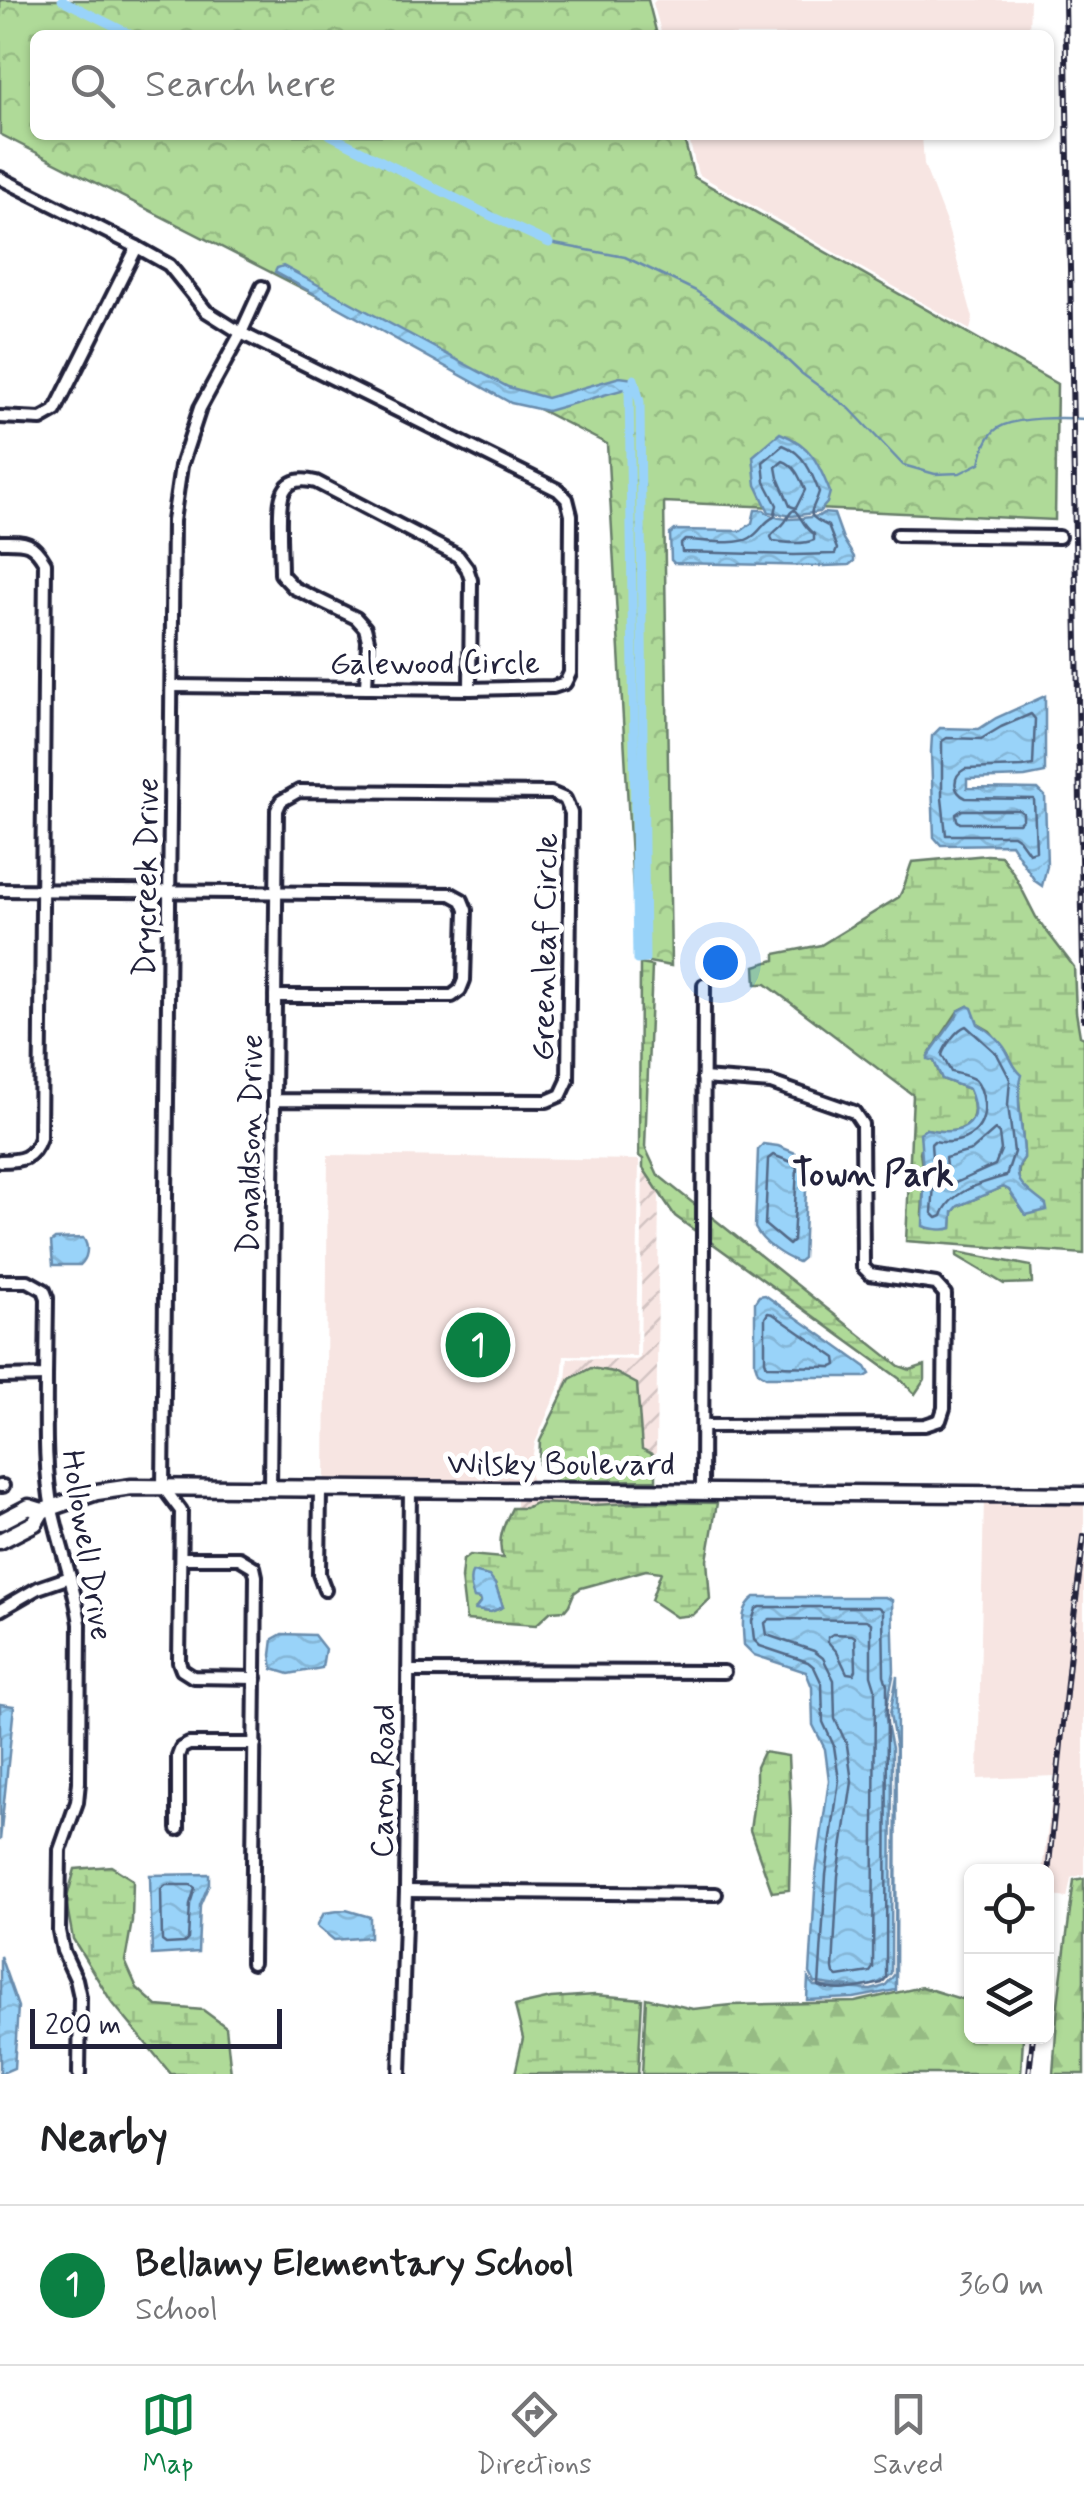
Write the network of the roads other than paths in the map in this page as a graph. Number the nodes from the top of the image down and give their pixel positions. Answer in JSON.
{"nodes":[{"id":1,"x":0,"y":178,"type":"edge"},
{"id":2,"x":137,"y":246,"type":"junction"},
{"id":3,"x":262,"y":286,"type":"dead end"},
{"id":4,"x":241,"y":333,"type":"junction"},
{"id":5,"x":0,"y":418,"type":"edge"},
{"id":6,"x":897,"y":535,"type":"dead end"},
{"id":7,"x":1058,"y":537,"type":"dead end"},
{"id":8,"x":0,"y":542,"type":"edge"},
{"id":9,"x":172,"y":686,"type":"junction"},
{"id":10,"x":366,"y":688,"type":"junction"},
{"id":11,"x":470,"y":689,"type":"junction"},
{"id":12,"x":281,"y":800,"type":"joint"},
{"id":13,"x":0,"y":890,"type":"edge"},
{"id":14,"x":42,"y":891,"type":"junction"},
{"id":15,"x":170,"y":892,"type":"junction"},
{"id":16,"x":276,"y":893,"type":"junction"},
{"id":17,"x":704,"y":985,"type":"dead end"},
{"id":18,"x":275,"y":996,"type":"junction"},
{"id":19,"x":702,"y":1078,"type":"junction"},
{"id":20,"x":274,"y":1100,"type":"junction"},
{"id":21,"x":0,"y":1161,"type":"edge"},
{"id":22,"x":0,"y":1281,"type":"edge"},
{"id":23,"x":0,"y":1376,"type":"edge"},
{"id":24,"x":46,"y":1376,"type":"junction"},
{"id":25,"x":704,"y":1426,"type":"junction"},
{"id":26,"x":163,"y":1487,"type":"junction"},
{"id":27,"x":270,"y":1488,"type":"junction"},
{"id":28,"x":320,"y":1489,"type":"junction"},
{"id":29,"x":410,"y":1490,"type":"junction"},
{"id":30,"x":702,"y":1491,"type":"junction"},
{"id":31,"x":1084,"y":1495,"type":"edge"},
{"id":32,"x":47,"y":1509,"type":"junction"},
{"id":33,"x":0,"y":1522,"type":"edge"},
{"id":34,"x":0,"y":1541,"type":"edge"},
{"id":35,"x":181,"y":1558,"type":"junction"},
{"id":36,"x":70,"y":1577,"type":"junction"},
{"id":37,"x":325,"y":1590,"type":"dead end"},
{"id":38,"x":0,"y":1610,"type":"edge"},
{"id":39,"x":409,"y":1671,"type":"junction"},
{"id":40,"x":724,"y":1672,"type":"dead end"},
{"id":41,"x":256,"y":1678,"type":"junction"},
{"id":42,"x":255,"y":1744,"type":"junction"},
{"id":43,"x":178,"y":1829,"type":"dead end"},
{"id":44,"x":406,"y":1892,"type":"junction"},
{"id":45,"x":716,"y":1894,"type":"dead end"},
{"id":46,"x":252,"y":1963,"type":"dead end"},
{"id":47,"x":79,"y":2074,"type":"edge"},
{"id":48,"x":400,"y":2074,"type":"edge"}],
"edges":[{"from":1,"to":2,"type":"street"},
{"from":2,"to":4,"type":"street"},
{"from":2,"to":5,"type":"street"},
{"from":3,"to":4,"type":"street","name":"Drycreek Drive"},
{"from":4,"to":9,"type":"street","name":"Drycreek Drive"},
{"from":4,"to":11,"type":"street","name":"Galewood Circle"},
{"from":6,"to":7,"type":"street"},
{"from":8,"to":14,"type":"street"},
{"from":9,"to":10,"type":"street","name":"Galewood Circle"},
{"from":9,"to":15,"type":"street","name":"Drycreek Drive"},
{"from":10,"to":11,"type":"street","name":"Galewood Circle"},
{"from":10,"to":11,"type":"street"},
{"from":12,"to":16,"type":"street","name":"Donaldson Drive"},
{"from":12,"to":20,"type":"street","name":"Greenleaf Circle"},
{"from":13,"to":14,"type":"street"},
{"from":14,"to":15,"type":"street"},
{"from":14,"to":21,"type":"street"},
{"from":15,"to":16,"type":"street"},
{"from":15,"to":26,"type":"street","name":"Drycreek Drive"},
{"from":16,"to":18,"type":"street","name":"Donaldson Drive"},
{"from":16,"to":18,"type":"street"},
{"from":17,"to":19,"type":"street"},
{"from":18,"to":20,"type":"street","name":"Donaldson Drive"},
{"from":19,"to":25,"type":"street"},
{"from":19,"to":25,"type":"street"},
{"from":20,"to":27,"type":"street","name":"Donaldson Drive"},
{"from":22,"to":24,"type":"street","name":"Hollowell Drive"},
{"from":23,"to":24,"type":"street"},
{"from":24,"to":32,"type":"street","name":"Hollowell Drive"},
{"from":25,"to":30,"type":"street"},
{"from":26,"to":27,"type":"main road","name":"Wilsky Boulevard"},
{"from":26,"to":32,"type":"main road","name":"Wilsky Boulevard"},
{"from":26,"to":35,"type":"street"},
{"from":27,"to":28,"type":"main road","name":"Wilsky Boulevard"},
{"from":28,"to":29,"type":"main road","name":"Wilsky Boulevard"},
{"from":28,"to":37,"type":"street"},
{"from":29,"to":30,"type":"main road","name":"Wilsky Boulevard"},
{"from":29,"to":39,"type":"street","name":"Caron Road"},
{"from":30,"to":31,"type":"main road","name":"Wilsky Boulevard"},
{"from":32,"to":33,"type":"main road","name":"Wilsky Boulevard"},
{"from":32,"to":34,"type":"main road"},
{"from":32,"to":36,"type":"street","name":"Hollowell Drive"},
{"from":35,"to":41,"type":"street"},
{"from":35,"to":41,"type":"street"},
{"from":36,"to":38,"type":"street"},
{"from":36,"to":47,"type":"street","name":"Hollowell Drive"},
{"from":39,"to":40,"type":"street"},
{"from":39,"to":44,"type":"street","name":"Caron Road"},
{"from":41,"to":42,"type":"street"},
{"from":42,"to":43,"type":"street"},
{"from":42,"to":46,"type":"street"},
{"from":44,"to":45,"type":"street"},
{"from":44,"to":48,"type":"street","name":"Caron Road"}]}
